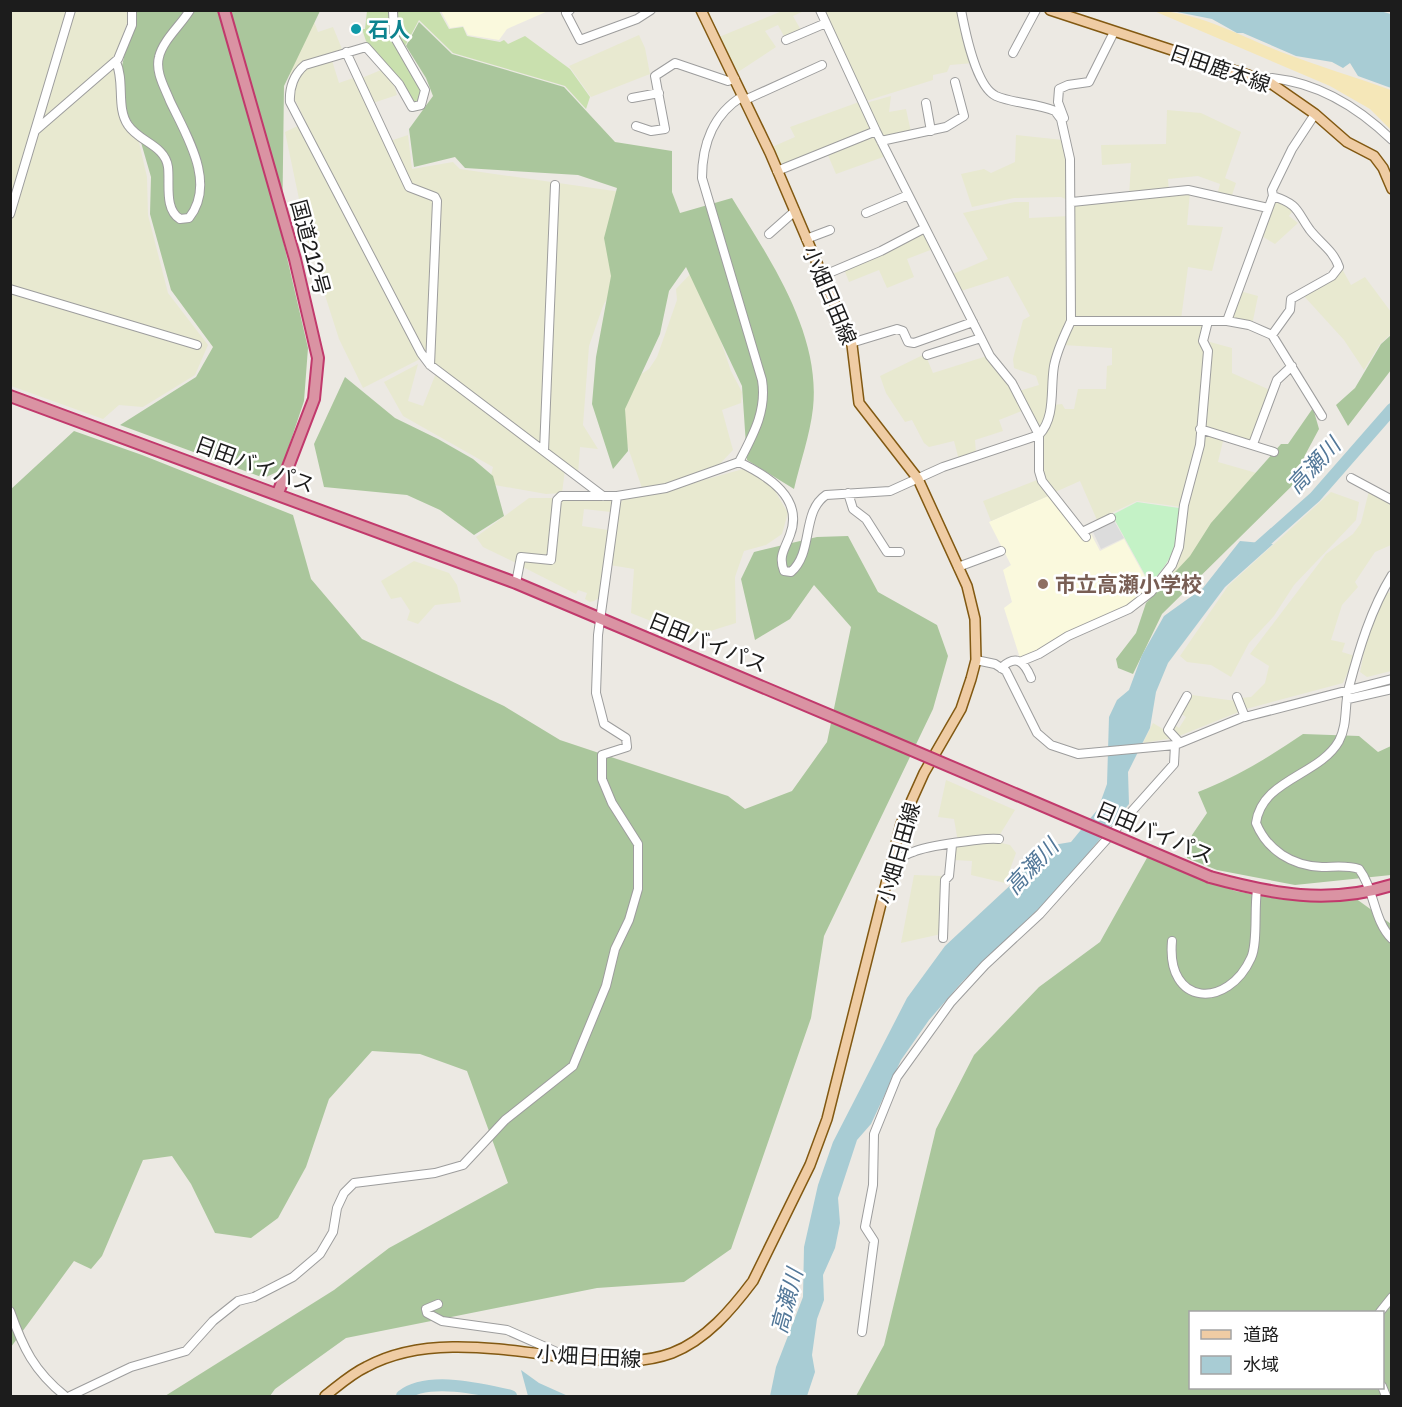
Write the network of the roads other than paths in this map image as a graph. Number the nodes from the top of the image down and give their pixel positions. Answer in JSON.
{"nodes":[{"id":1,"x":71,"y":10,"type":"edge"},
{"id":2,"x":132,"y":10,"type":"edge"},
{"id":3,"x":190,"y":10,"type":"edge"},
{"id":4,"x":224,"y":10,"type":"edge"},
{"id":5,"x":393,"y":10,"type":"edge"},
{"id":6,"x":651,"y":10,"type":"edge"},
{"id":7,"x":701,"y":10,"type":"edge"},
{"id":8,"x":820,"y":10,"type":"edge"},
{"id":9,"x":961,"y":10,"type":"edge"},
{"id":10,"x":1036,"y":10,"type":"edge"},
{"id":11,"x":1050,"y":10,"type":"edge"},
{"id":12,"x":567,"y":11,"type":"edge"},
{"id":13,"x":826,"y":23,"type":"junction"},
{"id":14,"x":1114,"y":32,"type":"junction"},
{"id":15,"x":786,"y":40,"type":"dead end"},
{"id":16,"x":346,"y":52,"type":"junction"},
{"id":17,"x":1013,"y":53,"type":"dead end"},
{"id":18,"x":116,"y":62,"type":"junction"},
{"id":19,"x":822,"y":65,"type":"dead end"},
{"id":20,"x":1272,"y":78,"type":"dead end"},
{"id":21,"x":735,"y":80,"type":"junction"},
{"id":22,"x":955,"y":82,"type":"dead end"},
{"id":23,"x":659,"y":93,"type":"junction"},
{"id":24,"x":632,"y":98,"type":"dead end"},
{"id":25,"x":744,"y":98,"type":"junction"},
{"id":26,"x":926,"y":103,"type":"dead end"},
{"id":27,"x":1315,"y":114,"type":"junction"},
{"id":28,"x":636,"y":126,"type":"dead end"},
{"id":29,"x":35,"y":130,"type":"junction"},
{"id":30,"x":876,"y":131,"type":"junction"},
{"id":31,"x":931,"y":131,"type":"junction"},
{"id":32,"x":1392,"y":140,"type":"edge"},
{"id":33,"x":881,"y":141,"type":"junction"},
{"id":34,"x":1068,"y":150,"type":"junction"},
{"id":35,"x":777,"y":171,"type":"junction"},
{"id":36,"x":555,"y":185,"type":"dead end"},
{"id":37,"x":1392,"y":189,"type":"edge"},
{"id":38,"x":908,"y":195,"type":"junction"},
{"id":39,"x":1273,"y":196,"type":"junction"},
{"id":40,"x":1072,"y":202,"type":"junction"},
{"id":41,"x":1268,"y":208,"type":"junction"},
{"id":42,"x":795,"y":211,"type":"junction"},
{"id":43,"x":866,"y":213,"type":"dead end"},
{"id":44,"x":10,"y":214,"type":"edge"},
{"id":45,"x":925,"y":228,"type":"junction"},
{"id":46,"x":830,"y":230,"type":"dead end"},
{"id":47,"x":769,"y":234,"type":"dead end"},
{"id":48,"x":806,"y":239,"type":"junction"},
{"id":49,"x":822,"y":276,"type":"junction"},
{"id":50,"x":10,"y":289,"type":"edge"},
{"id":51,"x":1071,"y":321,"type":"junction"},
{"id":52,"x":1208,"y":321,"type":"junction"},
{"id":53,"x":1227,"y":321,"type":"junction"},
{"id":54,"x":973,"y":322,"type":"junction"},
{"id":55,"x":1272,"y":335,"type":"junction"},
{"id":56,"x":981,"y":338,"type":"junction"},
{"id":57,"x":852,"y":343,"type":"junction"},
{"id":58,"x":197,"y":345,"type":"dead end"},
{"id":59,"x":927,"y":355,"type":"dead end"},
{"id":60,"x":430,"y":365,"type":"junction"},
{"id":61,"x":1292,"y":366,"type":"junction"},
{"id":62,"x":10,"y":396,"type":"edge"},
{"id":63,"x":1323,"y":416,"type":"dead end"},
{"id":64,"x":1200,"y":429,"type":"junction"},
{"id":65,"x":1040,"y":435,"type":"junction"},
{"id":66,"x":1252,"y":444,"type":"junction"},
{"id":67,"x":544,"y":451,"type":"junction"},
{"id":68,"x":1274,"y":452,"type":"dead end"},
{"id":69,"x":739,"y":462,"type":"junction"},
{"id":70,"x":1351,"y":478,"type":"dead end"},
{"id":71,"x":918,"y":479,"type":"junction"},
{"id":72,"x":278,"y":493,"type":"junction"},
{"id":73,"x":848,"y":493,"type":"junction"},
{"id":74,"x":603,"y":496,"type":"junction"},
{"id":75,"x":617,"y":496,"type":"junction"},
{"id":76,"x":1392,"y":500,"type":"edge"},
{"id":77,"x":1111,"y":518,"type":"dead end"},
{"id":78,"x":1001,"y":551,"type":"dead end"},
{"id":79,"x":900,"y":552,"type":"dead end"},
{"id":80,"x":958,"y":567,"type":"junction"},
{"id":81,"x":1392,"y":575,"type":"edge"},
{"id":82,"x":516,"y":583,"type":"junction"},
{"id":83,"x":602,"y":618,"type":"junction"},
{"id":84,"x":976,"y":660,"type":"junction"},
{"id":85,"x":1022,"y":661,"type":"junction"},
{"id":86,"x":1001,"y":668,"type":"junction"},
{"id":87,"x":1031,"y":678,"type":"dead end"},
{"id":88,"x":1392,"y":679,"type":"edge"},
{"id":89,"x":1392,"y":689,"type":"edge"},
{"id":90,"x":1348,"y":694,"type":"junction"},
{"id":91,"x":1187,"y":696,"type":"dead end"},
{"id":92,"x":1237,"y":697,"type":"dead end"},
{"id":93,"x":1245,"y":717,"type":"junction"},
{"id":94,"x":1178,"y":744,"type":"junction"},
{"id":95,"x":999,"y":839,"type":"dead end"},
{"id":96,"x":952,"y":845,"type":"junction"},
{"id":97,"x":892,"y":863,"type":"junction"},
{"id":98,"x":1392,"y":885,"type":"edge"},
{"id":99,"x":1257,"y":890,"type":"junction"},
{"id":100,"x":1372,"y":891,"type":"junction"},
{"id":101,"x":944,"y":938,"type":"dead end"},
{"id":102,"x":1392,"y":939,"type":"edge"},
{"id":103,"x":1172,"y":941,"type":"dead end"},
{"id":104,"x":1392,"y":1298,"type":"edge"},
{"id":105,"x":438,"y":1304,"type":"dead end"},
{"id":106,"x":10,"y":1311,"type":"edge"},
{"id":107,"x":1381,"y":1311,"type":"edge"},
{"id":108,"x":862,"y":1332,"type":"dead end"},
{"id":109,"x":570,"y":1358,"type":"junction"},
{"id":110,"x":64,"y":1396,"type":"edge"},
{"id":111,"x":70,"y":1396,"type":"edge"},
{"id":112,"x":325,"y":1396,"type":"edge"}],
"edges":[{"from":1,"to":29,"type":"street"},
{"from":2,"to":18,"type":"street"},
{"from":3,"to":18,"type":"street"},
{"from":4,"to":72,"type":"highway","name":"国道212号"},
{"from":5,"to":16,"type":"street"},
{"from":6,"to":12,"type":"street"},
{"from":7,"to":21,"type":"main road","name":"小畑日田線"},
{"from":8,"to":13,"type":"street"},
{"from":9,"to":34,"type":"street"},
{"from":10,"to":17,"type":"street"},
{"from":11,"to":14,"type":"main road","name":"日田鹿本線"},
{"from":13,"to":15,"type":"street"},
{"from":13,"to":30,"type":"street"},
{"from":14,"to":27,"type":"main road","name":"日田鹿本線"},
{"from":14,"to":34,"type":"street"},
{"from":16,"to":60,"type":"street"},
{"from":16,"to":60,"type":"street"},
{"from":18,"to":29,"type":"street"},
{"from":19,"to":25,"type":"street"},
{"from":20,"to":32,"type":"street"},
{"from":21,"to":23,"type":"street"},
{"from":21,"to":25,"type":"main road","name":"小畑日田線"},
{"from":22,"to":31,"type":"street"},
{"from":23,"to":24,"type":"street"},
{"from":23,"to":28,"type":"street"},
{"from":25,"to":35,"type":"main road","name":"小畑日田線"},
{"from":25,"to":69,"type":"street"},
{"from":26,"to":31,"type":"street"},
{"from":27,"to":37,"type":"main road","name":"日田鹿本線"},
{"from":27,"to":39,"type":"street"},
{"from":29,"to":44,"type":"street"},
{"from":30,"to":33,"type":"street"},
{"from":30,"to":35,"type":"street"},
{"from":31,"to":33,"type":"street"},
{"from":33,"to":38,"type":"street"},
{"from":34,"to":40,"type":"street"},
{"from":35,"to":42,"type":"main road","name":"小畑日田線"},
{"from":36,"to":67,"type":"street"},
{"from":38,"to":43,"type":"street"},
{"from":38,"to":45,"type":"street"},
{"from":39,"to":41,"type":"street"},
{"from":39,"to":55,"type":"street"},
{"from":40,"to":41,"type":"street"},
{"from":40,"to":51,"type":"street"},
{"from":41,"to":53,"type":"street"},
{"from":42,"to":47,"type":"street"},
{"from":42,"to":48,"type":"main road","name":"小畑日田線"},
{"from":45,"to":49,"type":"street"},
{"from":45,"to":54,"type":"street"},
{"from":46,"to":48,"type":"street"},
{"from":48,"to":49,"type":"main road","name":"小畑日田線"},
{"from":49,"to":57,"type":"main road","name":"小畑日田線"},
{"from":50,"to":58,"type":"street"},
{"from":51,"to":52,"type":"street"},
{"from":51,"to":65,"type":"street"},
{"from":52,"to":53,"type":"street"},
{"from":52,"to":64,"type":"street"},
{"from":53,"to":55,"type":"street"},
{"from":54,"to":56,"type":"street"},
{"from":54,"to":57,"type":"street"},
{"from":55,"to":61,"type":"street"},
{"from":56,"to":59,"type":"street"},
{"from":56,"to":65,"type":"street"},
{"from":57,"to":71,"type":"main road","name":"小畑日田線"},
{"from":60,"to":67,"type":"street"},
{"from":61,"to":63,"type":"street"},
{"from":61,"to":66,"type":"street"},
{"from":62,"to":72,"type":"highway","name":"日田バイパス"},
{"from":64,"to":66,"type":"street"},
{"from":64,"to":85,"type":"street"},
{"from":65,"to":71,"type":"street"},
{"from":65,"to":77,"type":"street"},
{"from":66,"to":68,"type":"street"},
{"from":67,"to":74,"type":"street"},
{"from":69,"to":73,"type":"street"},
{"from":69,"to":75,"type":"street"},
{"from":70,"to":76,"type":"street"},
{"from":71,"to":73,"type":"street"},
{"from":71,"to":80,"type":"main road","name":"小畑日田線"},
{"from":72,"to":82,"type":"highway","name":"日田バイパス"},
{"from":73,"to":79,"type":"street"},
{"from":74,"to":75,"type":"street"},
{"from":74,"to":82,"type":"street"},
{"from":75,"to":83,"type":"street"},
{"from":78,"to":80,"type":"street"},
{"from":80,"to":84,"type":"main road","name":"小畑日田線"},
{"from":81,"to":90,"type":"street"},
{"from":82,"to":83,"type":"highway","name":"日田バイパス"},
{"from":83,"to":99,"type":"highway","name":"日田バイパス","bridge":true},
{"from":83,"to":111,"type":"street"},
{"from":84,"to":86,"type":"street"},
{"from":84,"to":97,"type":"main road","name":"小畑日田線"},
{"from":85,"to":86,"type":"street"},
{"from":85,"to":87,"type":"street"},
{"from":86,"to":94,"type":"street"},
{"from":88,"to":90,"type":"street"},
{"from":89,"to":90,"type":"street"},
{"from":90,"to":93,"type":"street"},
{"from":90,"to":100,"type":"street"},
{"from":91,"to":94,"type":"street"},
{"from":92,"to":93,"type":"street"},
{"from":93,"to":94,"type":"street"},
{"from":94,"to":108,"type":"street"},
{"from":95,"to":96,"type":"street"},
{"from":96,"to":97,"type":"street"},
{"from":96,"to":101,"type":"street"},
{"from":97,"to":109,"type":"main road","name":"小畑日田線"},
{"from":98,"to":100,"type":"highway","name":"日田バイパス"},
{"from":99,"to":100,"type":"highway","name":"日田バイパス"},
{"from":99,"to":103,"type":"street"},
{"from":100,"to":102,"type":"street"},
{"from":104,"to":107,"type":"street"},
{"from":105,"to":109,"type":"street"},
{"from":106,"to":110,"type":"street"},
{"from":109,"to":112,"type":"main road","name":"小畑日田線"}]}
